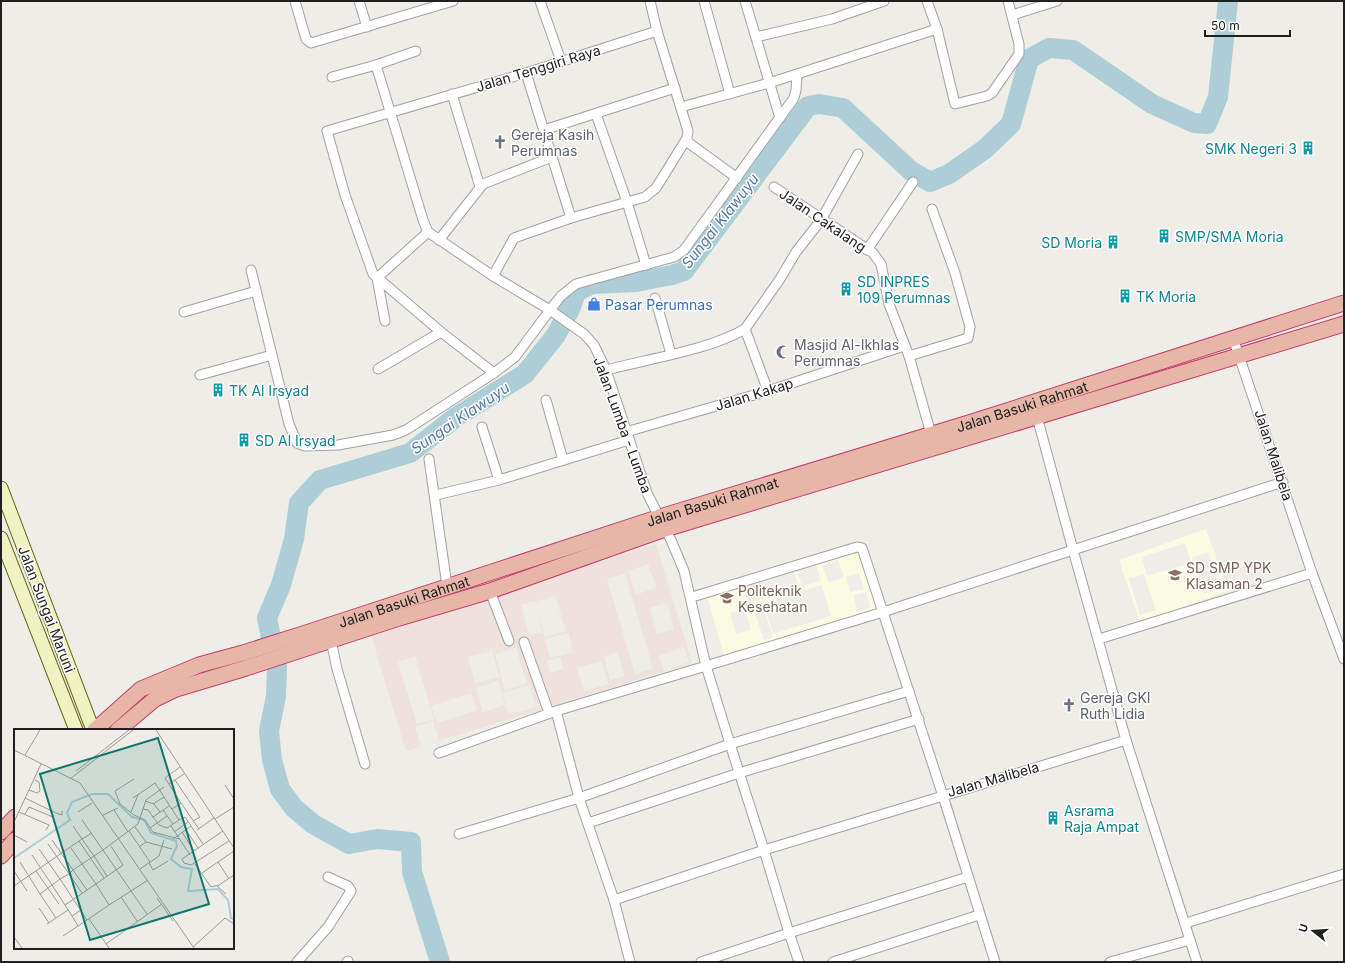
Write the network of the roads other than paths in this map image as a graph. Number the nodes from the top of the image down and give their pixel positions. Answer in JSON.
{"nodes":[{"id":1,"x":296,"y":1,"type":"edge"},
{"id":2,"x":359,"y":1,"type":"edge"},
{"id":3,"x":453,"y":1,"type":"edge"},
{"id":4,"x":540,"y":1,"type":"edge"},
{"id":5,"x":650,"y":1,"type":"edge"},
{"id":6,"x":704,"y":1,"type":"edge"},
{"id":7,"x":745,"y":1,"type":"edge"},
{"id":8,"x":884,"y":1,"type":"edge"},
{"id":9,"x":927,"y":1,"type":"edge"},
{"id":10,"x":1008,"y":1,"type":"edge"},
{"id":11,"x":1057,"y":1,"type":"edge"},
{"id":12,"x":1012,"y":15,"type":"junction"},
{"id":13,"x":367,"y":26,"type":"junction"},
{"id":14,"x":937,"y":29,"type":"junction"},
{"id":15,"x":657,"y":31,"type":"junction"},
{"id":16,"x":756,"y":37,"type":"junction"},
{"id":17,"x":416,"y":51,"type":"dead end"},
{"id":18,"x":561,"y":61,"type":"junction"},
{"id":19,"x":376,"y":65,"type":"junction"},
{"id":20,"x":526,"y":73,"type":"junction"},
{"id":21,"x":797,"y":74,"type":"junction"},
{"id":22,"x":332,"y":77,"type":"dead end"},
{"id":23,"x":769,"y":83,"type":"junction"},
{"id":24,"x":675,"y":88,"type":"junction"},
{"id":25,"x":452,"y":94,"type":"junction"},
{"id":26,"x":730,"y":94,"type":"junction"},
{"id":27,"x":681,"y":107,"type":"junction"},
{"id":28,"x":390,"y":112,"type":"junction"},
{"id":29,"x":596,"y":114,"type":"junction"},
{"id":30,"x":780,"y":118,"type":"junction"},
{"id":31,"x":544,"y":130,"type":"junction"},
{"id":32,"x":686,"y":141,"type":"junction"},
{"id":33,"x":858,"y":154,"type":"dead end"},
{"id":34,"x":552,"y":157,"type":"junction"},
{"id":35,"x":737,"y":178,"type":"junction"},
{"id":36,"x":913,"y":182,"type":"dead end"},
{"id":37,"x":480,"y":187,"type":"junction"},
{"id":38,"x":774,"y":187,"type":"dead end"},
{"id":39,"x":627,"y":202,"type":"junction"},
{"id":40,"x":932,"y":209,"type":"dead end"},
{"id":41,"x":571,"y":218,"type":"junction"},
{"id":42,"x":821,"y":220,"type":"junction"},
{"id":43,"x":428,"y":232,"type":"junction"},
{"id":44,"x":439,"y":240,"type":"junction"},
{"id":45,"x":867,"y":250,"type":"junction"},
{"id":46,"x":646,"y":265,"type":"junction"},
{"id":47,"x":251,"y":270,"type":"dead end"},
{"id":48,"x":493,"y":276,"type":"junction"},
{"id":49,"x":377,"y":278,"type":"junction"},
{"id":50,"x":256,"y":291,"type":"junction"},
{"id":51,"x":655,"y":298,"type":"dead end"},
{"id":52,"x":1344,"y":303,"type":"edge"},
{"id":53,"x":551,"y":311,"type":"junction"},
{"id":54,"x":184,"y":312,"type":"dead end"},
{"id":55,"x":385,"y":322,"type":"dead end"},
{"id":56,"x":1344,"y":324,"type":"edge"},
{"id":57,"x":745,"y":329,"type":"junction"},
{"id":58,"x":441,"y":332,"type":"junction"},
{"id":59,"x":1233,"y":338,"type":"junction"},
{"id":60,"x":904,"y":346,"type":"junction"},
{"id":61,"x":671,"y":354,"type":"junction"},
{"id":62,"x":272,"y":355,"type":"junction"},
{"id":63,"x":909,"y":356,"type":"junction"},
{"id":64,"x":1240,"y":356,"type":"junction"},
{"id":65,"x":378,"y":369,"type":"dead end"},
{"id":66,"x":606,"y":370,"type":"junction"},
{"id":67,"x":494,"y":373,"type":"junction"},
{"id":68,"x":200,"y":375,"type":"dead end"},
{"id":69,"x":768,"y":391,"type":"junction"},
{"id":70,"x":546,"y":400,"type":"dead end"},
{"id":71,"x":1033,"y":402,"type":"junction"},
{"id":72,"x":1037,"y":417,"type":"junction"},
{"id":73,"x":482,"y":427,"type":"dead end"},
{"id":74,"x":932,"y":434,"type":"junction"},
{"id":75,"x":628,"y":436,"type":"junction"},
{"id":76,"x":429,"y":459,"type":"dead end"},
{"id":77,"x":564,"y":460,"type":"junction"},
{"id":78,"x":846,"y":467,"type":"junction"},
{"id":79,"x":499,"y":480,"type":"junction"},
{"id":80,"x":1283,"y":482,"type":"junction"},
{"id":81,"x":1,"y":488,"type":"edge"},
{"id":82,"x":436,"y":495,"type":"junction"},
{"id":83,"x":662,"y":523,"type":"junction"},
{"id":84,"x":1,"y":538,"type":"edge"},
{"id":85,"x":1073,"y":550,"type":"junction"},
{"id":86,"x":1312,"y":573,"type":"junction"},
{"id":87,"x":447,"y":586,"type":"junction"},
{"id":88,"x":490,"y":591,"type":"junction"},
{"id":89,"x":692,"y":597,"type":"junction"},
{"id":90,"x":396,"y":611,"type":"junction"},
{"id":91,"x":883,"y":612,"type":"junction"},
{"id":92,"x":1099,"y":639,"type":"junction"},
{"id":93,"x":309,"y":640,"type":"junction"},
{"id":94,"x":331,"y":640,"type":"junction"},
{"id":95,"x":509,"y":641,"type":"dead end"},
{"id":96,"x":524,"y":642,"type":"dead end"},
{"id":97,"x":1344,"y":659,"type":"edge"},
{"id":98,"x":244,"y":661,"type":"junction"},
{"id":99,"x":706,"y":666,"type":"junction"},
{"id":100,"x":909,"y":691,"type":"junction"},
{"id":101,"x":553,"y":712,"type":"junction"},
{"id":102,"x":919,"y":719,"type":"junction"},
{"id":103,"x":76,"y":729,"type":"edge"},
{"id":104,"x":94,"y":729,"type":"edge"},
{"id":105,"x":95,"y":729,"type":"edge"},
{"id":106,"x":119,"y":729,"type":"edge"},
{"id":107,"x":1126,"y":740,"type":"junction"},
{"id":108,"x":730,"y":744,"type":"junction"},
{"id":109,"x":438,"y":753,"type":"dead end"},
{"id":110,"x":364,"y":764,"type":"dead end"},
{"id":111,"x":740,"y":772,"type":"junction"},
{"id":112,"x":943,"y":796,"type":"junction"},
{"id":113,"x":580,"y":798,"type":"junction"},
{"id":114,"x":14,"y":818,"type":"edge"},
{"id":115,"x":588,"y":823,"type":"junction"},
{"id":116,"x":1,"y":832,"type":"edge"},
{"id":117,"x":459,"y":834,"type":"dead end"},
{"id":118,"x":14,"y":841,"type":"edge"},
{"id":119,"x":764,"y":850,"type":"junction"},
{"id":120,"x":1,"y":856,"type":"edge"},
{"id":121,"x":1344,"y":874,"type":"edge"},
{"id":122,"x":328,"y":877,"type":"dead end"},
{"id":123,"x":968,"y":877,"type":"junction"},
{"id":124,"x":614,"y":900,"type":"junction"},
{"id":125,"x":980,"y":915,"type":"junction"},
{"id":126,"x":1186,"y":923,"type":"junction"},
{"id":127,"x":789,"y":933,"type":"junction"},
{"id":128,"x":1190,"y":940,"type":"junction"},
{"id":129,"x":297,"y":962,"type":"edge"},
{"id":130,"x":630,"y":962,"type":"edge"},
{"id":131,"x":701,"y":962,"type":"edge"},
{"id":132,"x":800,"y":962,"type":"edge"},
{"id":133,"x":833,"y":962,"type":"edge"},
{"id":134,"x":995,"y":962,"type":"edge"},
{"id":135,"x":1110,"y":962,"type":"edge"},
{"id":136,"x":1197,"y":962,"type":"edge"}],
"edges":[{"from":1,"to":13,"type":"street"},
{"from":2,"to":13,"type":"street"},
{"from":3,"to":13,"type":"street"},
{"from":4,"to":18,"type":"street"},
{"from":5,"to":15,"type":"street"},
{"from":6,"to":26,"type":"street"},
{"from":7,"to":16,"type":"street"},
{"from":8,"to":16,"type":"street"},
{"from":9,"to":14,"type":"street"},
{"from":10,"to":12,"type":"street"},
{"from":11,"to":12,"type":"street"},
{"from":12,"to":14,"type":"street"},
{"from":14,"to":21,"type":"street"},
{"from":15,"to":18,"type":"street","name":"Jalan Tenggiri Raya"},
{"from":15,"to":24,"type":"street"},
{"from":16,"to":23,"type":"street"},
{"from":17,"to":19,"type":"street"},
{"from":18,"to":20,"type":"street","name":"Jalan Tenggiri Raya"},
{"from":19,"to":22,"type":"street"},
{"from":19,"to":28,"type":"street"},
{"from":20,"to":25,"type":"street","name":"Jalan Tenggiri Raya"},
{"from":20,"to":31,"type":"street"},
{"from":21,"to":23,"type":"street"},
{"from":21,"to":30,"type":"street"},
{"from":23,"to":26,"type":"street"},
{"from":23,"to":30,"type":"street"},
{"from":24,"to":27,"type":"street"},
{"from":24,"to":29,"type":"street"},
{"from":25,"to":28,"type":"street","name":"Jalan Tenggiri Raya"},
{"from":25,"to":37,"type":"street"},
{"from":26,"to":27,"type":"street"},
{"from":27,"to":32,"type":"street"},
{"from":28,"to":43,"type":"street"},
{"from":28,"to":49,"type":"street","name":"Jalan Tenggiri Raya"},
{"from":29,"to":31,"type":"street"},
{"from":29,"to":39,"type":"street"},
{"from":30,"to":35,"type":"street"},
{"from":31,"to":34,"type":"street"},
{"from":32,"to":35,"type":"street"},
{"from":32,"to":39,"type":"street"},
{"from":33,"to":42,"type":"street"},
{"from":34,"to":37,"type":"street"},
{"from":34,"to":41,"type":"street"},
{"from":35,"to":46,"type":"street"},
{"from":36,"to":45,"type":"street"},
{"from":37,"to":44,"type":"street"},
{"from":38,"to":42,"type":"street","name":"Jalan Cakalang"},
{"from":39,"to":41,"type":"street"},
{"from":39,"to":46,"type":"street"},
{"from":40,"to":63,"type":"street"},
{"from":41,"to":48,"type":"street"},
{"from":42,"to":45,"type":"street","name":"Jalan Cakalang"},
{"from":42,"to":57,"type":"street"},
{"from":43,"to":44,"type":"street","name":"Jalan Lumba - Lumba"},
{"from":43,"to":49,"type":"street"},
{"from":44,"to":48,"type":"street","name":"Jalan Lumba - Lumba"},
{"from":45,"to":60,"type":"street","name":"Jalan Cakalang"},
{"from":46,"to":53,"type":"street"},
{"from":47,"to":50,"type":"street"},
{"from":48,"to":53,"type":"street","name":"Jalan Lumba - Lumba"},
{"from":49,"to":55,"type":"street"},
{"from":49,"to":58,"type":"street"},
{"from":50,"to":54,"type":"street"},
{"from":50,"to":62,"type":"street"},
{"from":51,"to":61,"type":"street"},
{"from":52,"to":59,"type":"highway","name":"Jalan Basuki Rahmat"},
{"from":53,"to":66,"type":"street","name":"Jalan Lumba - Lumba"},
{"from":53,"to":67,"type":"street"},
{"from":56,"to":64,"type":"highway","name":"Jalan Basuki Rahmat"},
{"from":57,"to":61,"type":"street"},
{"from":57,"to":69,"type":"street"},
{"from":58,"to":65,"type":"street"},
{"from":58,"to":67,"type":"street"},
{"from":59,"to":64,"type":"street","name":"Jalan Malibela"},
{"from":59,"to":71,"type":"highway","name":"Jalan Basuki Rahmat"},
{"from":60,"to":63,"type":"street","name":"Jalan Cakalang"},
{"from":60,"to":69,"type":"street","name":"Jalan Kakap"},
{"from":61,"to":66,"type":"street"},
{"from":62,"to":67,"type":"street"},
{"from":62,"to":68,"type":"street"},
{"from":63,"to":74,"type":"street","name":"Jalan Cakalang"},
{"from":64,"to":72,"type":"highway","name":"Jalan Basuki Rahmat"},
{"from":64,"to":80,"type":"street","name":"Jalan Malibela"},
{"from":66,"to":75,"type":"street","name":"Jalan Lumba - Lumba"},
{"from":69,"to":75,"type":"street","name":"Jalan Kakap"},
{"from":70,"to":77,"type":"street"},
{"from":71,"to":72,"type":"street"},
{"from":71,"to":74,"type":"highway","name":"Jalan Basuki Rahmat"},
{"from":72,"to":78,"type":"highway","name":"Jalan Basuki Rahmat"},
{"from":72,"to":85,"type":"street"},
{"from":73,"to":79,"type":"street"},
{"from":74,"to":78,"type":"highway","name":"Jalan Basuki Rahmat"},
{"from":75,"to":77,"type":"street","name":"Jalan Kakap"},
{"from":75,"to":83,"type":"street","name":"Jalan Lumba - Lumba"},
{"from":76,"to":82,"type":"street"},
{"from":77,"to":79,"type":"street","name":"Jalan Kakap"},
{"from":78,"to":83,"type":"highway","name":"Jalan Basuki Rahmat"},
{"from":79,"to":82,"type":"street","name":"Jalan Kakap"},
{"from":80,"to":85,"type":"street"},
{"from":80,"to":86,"type":"street","name":"Jalan Malibela"},
{"from":81,"to":104,"type":"main road","name":"Jalan Sungai Maruni"},
{"from":82,"to":87,"type":"street"},
{"from":83,"to":87,"type":"highway","name":"Jalan Basuki Rahmat"},
{"from":83,"to":88,"type":"highway","name":"Jalan Basuki Rahmat"},
{"from":83,"to":89,"type":"street","name":"Jalan Lumba - Lumba"},
{"from":84,"to":103,"type":"main road","name":"Jalan Sungai Maruni"},
{"from":85,"to":91,"type":"street"},
{"from":85,"to":92,"type":"street"},
{"from":86,"to":92,"type":"street"},
{"from":86,"to":97,"type":"street","name":"Jalan Malibela"},
{"from":87,"to":90,"type":"highway","name":"Jalan Basuki Rahmat"},
{"from":88,"to":90,"type":"highway","name":"Jalan Basuki Rahmat"},
{"from":88,"to":95,"type":"street"},
{"from":89,"to":91,"type":"street","name":"Jalan Malibela"},
{"from":89,"to":99,"type":"street","name":"Jalan Lumba - Lumba"},
{"from":90,"to":93,"type":"highway","name":"Jalan Basuki Rahmat"},
{"from":90,"to":94,"type":"highway","name":"Jalan Basuki Rahmat"},
{"from":91,"to":99,"type":"street"},
{"from":91,"to":100,"type":"street","name":"Jalan Malibela"},
{"from":92,"to":107,"type":"street"},
{"from":93,"to":94,"type":"highway","name":"Jalan Basuki Rahmat"},
{"from":93,"to":98,"type":"highway","name":"Jalan Basuki Rahmat"},
{"from":94,"to":110,"type":"street"},
{"from":96,"to":101,"type":"street"},
{"from":98,"to":105,"type":"highway","name":"Jalan Basuki Rahmat"},
{"from":98,"to":106,"type":"highway","name":"Jalan Basuki Rahmat"},
{"from":99,"to":101,"type":"street"},
{"from":99,"to":108,"type":"street","name":"Jalan Lumba - Lumba"},
{"from":100,"to":102,"type":"street","name":"Jalan Malibela"},
{"from":100,"to":108,"type":"street"},
{"from":101,"to":109,"type":"street"},
{"from":101,"to":113,"type":"street"},
{"from":102,"to":111,"type":"street"},
{"from":102,"to":112,"type":"street","name":"Jalan Malibela"},
{"from":107,"to":112,"type":"street","name":"Jalan Malibela"},
{"from":107,"to":126,"type":"street"},
{"from":108,"to":111,"type":"street","name":"Jalan Lumba - Lumba"},
{"from":108,"to":113,"type":"street"},
{"from":111,"to":115,"type":"street"},
{"from":111,"to":119,"type":"street","name":"Jalan Lumba - Lumba"},
{"from":112,"to":119,"type":"street"},
{"from":112,"to":123,"type":"street"},
{"from":113,"to":115,"type":"street"},
{"from":113,"to":117,"type":"street"},
{"from":114,"to":116,"type":"highway"},
{"from":115,"to":124,"type":"street"},
{"from":118,"to":120,"type":"highway"},
{"from":119,"to":124,"type":"street"},
{"from":119,"to":127,"type":"street","name":"Jalan Lumba - Lumba"},
{"from":121,"to":126,"type":"street"},
{"from":122,"to":129,"type":"street"},
{"from":123,"to":125,"type":"street"},
{"from":123,"to":127,"type":"street"},
{"from":124,"to":130,"type":"street"},
{"from":125,"to":133,"type":"street"},
{"from":125,"to":134,"type":"street"},
{"from":126,"to":128,"type":"street"},
{"from":127,"to":131,"type":"street"},
{"from":127,"to":132,"type":"street","name":"Jalan Lumba - Lumba"},
{"from":128,"to":135,"type":"street"},
{"from":128,"to":136,"type":"street"}]}
